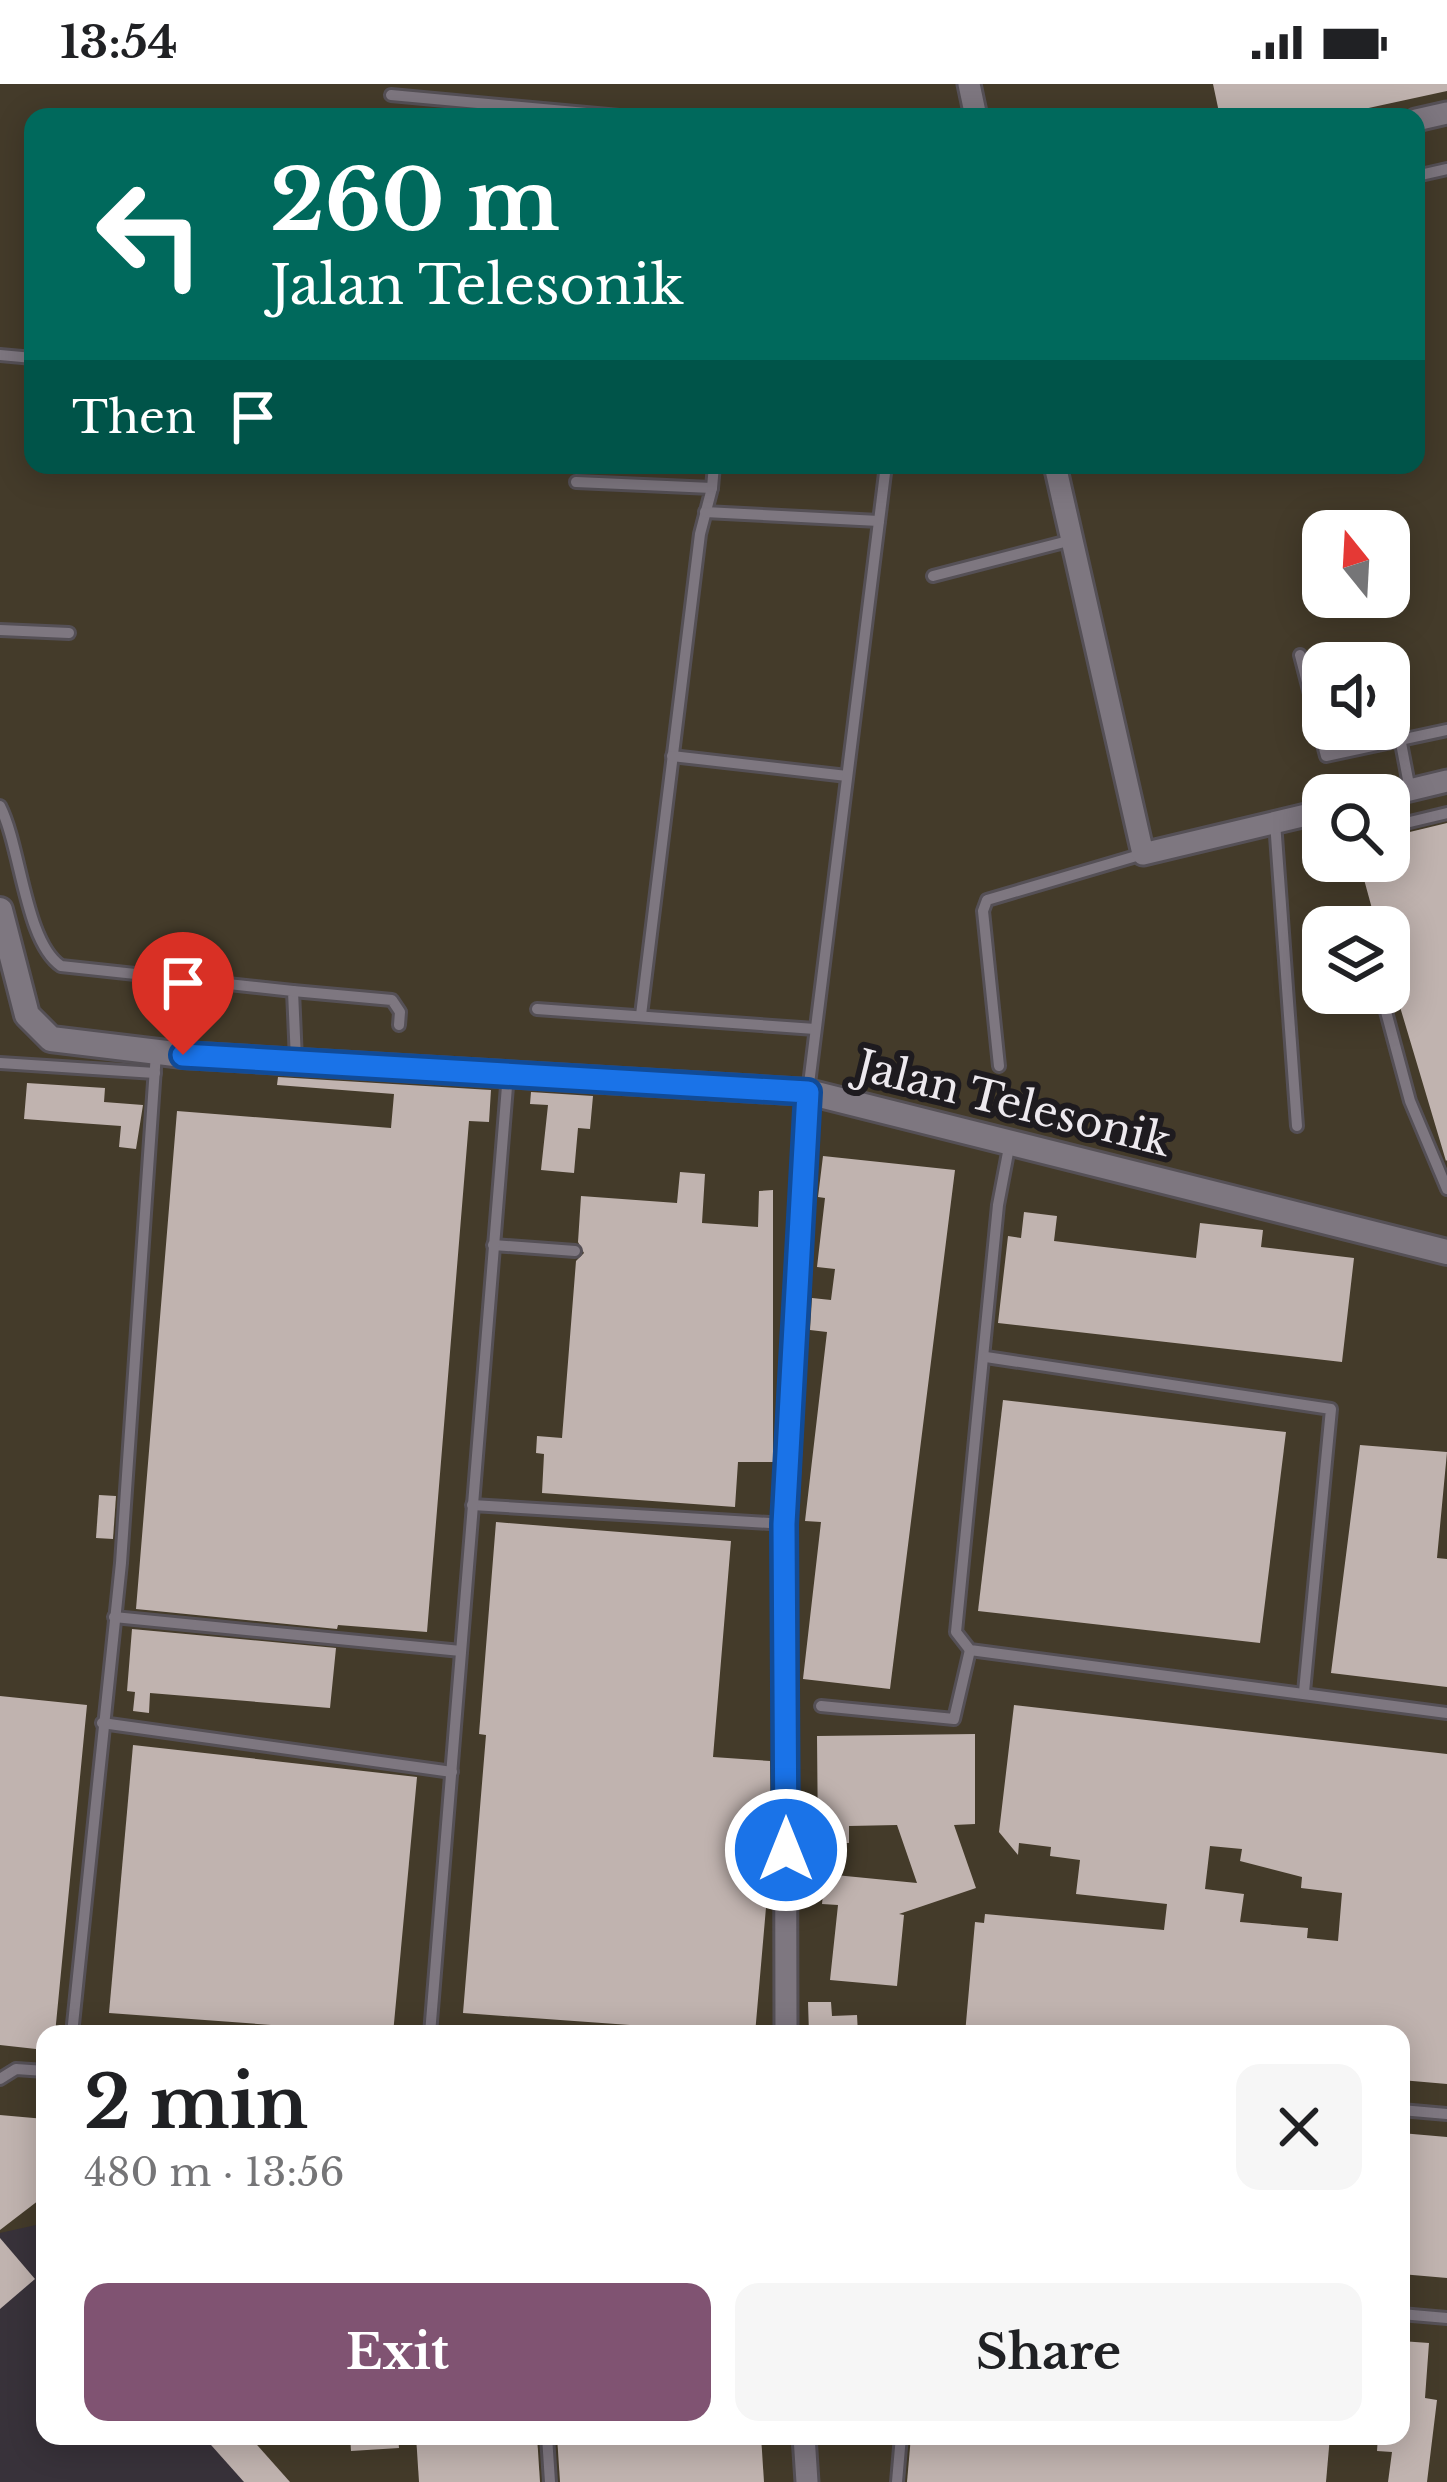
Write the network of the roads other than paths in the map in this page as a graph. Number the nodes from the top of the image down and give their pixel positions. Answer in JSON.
{"nodes":[{"id":1,"x":391,"y":95,"type":"dead end"},
{"id":2,"x":532,"y":108,"type":"edge"},
{"id":3,"x":713,"y":474,"type":"edge"},
{"id":4,"x":885,"y":474,"type":"edge"},
{"id":5,"x":1057,"y":474,"type":"edge"},
{"id":6,"x":576,"y":482,"type":"dead end"},
{"id":7,"x":712,"y":488,"type":"junction"},
{"id":8,"x":705,"y":512,"type":"junction"},
{"id":9,"x":879,"y":521,"type":"junction"},
{"id":10,"x":1072,"y":540,"type":"junction"},
{"id":11,"x":933,"y":576,"type":"dead end"},
{"id":12,"x":0,"y":630,"type":"edge"},
{"id":13,"x":69,"y":633,"type":"dead end"},
{"id":14,"x":1300,"y":655,"type":"dead end"},
{"id":15,"x":1302,"y":663,"type":"edge"},
{"id":16,"x":1447,"y":730,"type":"edge"},
{"id":17,"x":1410,"y":740,"type":"edge"},
{"id":18,"x":1324,"y":750,"type":"edge"},
{"id":19,"x":1361,"y":750,"type":"edge"},
{"id":20,"x":672,"y":755,"type":"junction"},
{"id":21,"x":847,"y":776,"type":"junction"},
{"id":22,"x":1447,"y":781,"type":"edge"},
{"id":23,"x":1410,"y":790,"type":"edge"},
{"id":24,"x":0,"y":806,"type":"edge"},
{"id":25,"x":1447,"y":813,"type":"edge"},
{"id":26,"x":1302,"y":816,"type":"edge"},
{"id":27,"x":1275,"y":822,"type":"junction"},
{"id":28,"x":1410,"y":822,"type":"edge"},
{"id":29,"x":1143,"y":854,"type":"junction"},
{"id":30,"x":0,"y":910,"type":"edge"},
{"id":31,"x":293,"y":991,"type":"junction"},
{"id":32,"x":537,"y":1010,"type":"dead end"},
{"id":33,"x":1387,"y":1014,"type":"edge"},
{"id":34,"x":641,"y":1015,"type":"junction"},
{"id":35,"x":399,"y":1024,"type":"dead end"},
{"id":36,"x":815,"y":1029,"type":"junction"},
{"id":37,"x":296,"y":1060,"type":"junction"},
{"id":38,"x":0,"y":1063,"type":"edge"},
{"id":39,"x":156,"y":1063,"type":"junction"},
{"id":40,"x":999,"y":1066,"type":"dead end"},
{"id":41,"x":508,"y":1071,"type":"junction"},
{"id":42,"x":808,"y":1092,"type":"junction"},
{"id":43,"x":1297,"y":1126,"type":"dead end"},
{"id":44,"x":1010,"y":1142,"type":"junction"},
{"id":45,"x":1447,"y":1190,"type":"edge"},
{"id":46,"x":493,"y":1245,"type":"junction"},
{"id":47,"x":575,"y":1251,"type":"dead end"},
{"id":48,"x":1447,"y":1252,"type":"edge"},
{"id":49,"x":986,"y":1357,"type":"junction"},
{"id":50,"x":472,"y":1505,"type":"junction"},
{"id":51,"x":784,"y":1524,"type":"junction"},
{"id":52,"x":115,"y":1617,"type":"junction"},
{"id":53,"x":970,"y":1650,"type":"junction"},
{"id":54,"x":461,"y":1652,"type":"junction"},
{"id":55,"x":1304,"y":1692,"type":"junction"},
{"id":56,"x":821,"y":1706,"type":"dead end"},
{"id":57,"x":1447,"y":1712,"type":"edge"},
{"id":58,"x":102,"y":1723,"type":"junction"},
{"id":59,"x":452,"y":1772,"type":"junction"},
{"id":60,"x":73,"y":2025,"type":"edge"},
{"id":61,"x":431,"y":2025,"type":"edge"},
{"id":62,"x":786,"y":2025,"type":"edge"},
{"id":63,"x":36,"y":2070,"type":"edge"},
{"id":64,"x":0,"y":2079,"type":"edge"},
{"id":65,"x":1410,"y":2111,"type":"edge"},
{"id":66,"x":1447,"y":2114,"type":"edge"},
{"id":67,"x":1410,"y":2315,"type":"edge"},
{"id":68,"x":1447,"y":2318,"type":"edge"},
{"id":69,"x":548,"y":2445,"type":"edge"},
{"id":70,"x":804,"y":2445,"type":"edge"},
{"id":71,"x":900,"y":2445,"type":"edge"},
{"id":72,"x":550,"y":2482,"type":"edge"},
{"id":73,"x":806,"y":2482,"type":"edge"},
{"id":74,"x":897,"y":2482,"type":"edge"}],
"edges":[{"from":1,"to":2,"type":"lane"},
{"from":3,"to":7,"type":"lane"},
{"from":4,"to":9,"type":"lane"},
{"from":5,"to":10,"type":"street"},
{"from":6,"to":7,"type":"lane"},
{"from":7,"to":8,"type":"lane"},
{"from":8,"to":9,"type":"lane"},
{"from":8,"to":20,"type":"lane"},
{"from":9,"to":21,"type":"lane"},
{"from":10,"to":11,"type":"lane"},
{"from":10,"to":29,"type":"street"},
{"from":12,"to":13,"type":"lane"},
{"from":14,"to":15,"type":"lane"},
{"from":16,"to":17,"type":"lane"},
{"from":18,"to":19,"type":"lane"},
{"from":20,"to":21,"type":"lane"},
{"from":20,"to":34,"type":"lane"},
{"from":21,"to":36,"type":"lane"},
{"from":22,"to":23,"type":"street"},
{"from":24,"to":31,"type":"lane"},
{"from":25,"to":28,"type":"lane"},
{"from":26,"to":27,"type":"street"},
{"from":27,"to":29,"type":"street"},
{"from":27,"to":43,"type":"lane"},
{"from":29,"to":40,"type":"lane"},
{"from":30,"to":39,"type":"street","name":"Jalan Telesonik"},
{"from":31,"to":35,"type":"lane"},
{"from":31,"to":37,"type":"lane"},
{"from":32,"to":34,"type":"lane"},
{"from":33,"to":45,"type":"lane"},
{"from":34,"to":36,"type":"lane"},
{"from":36,"to":42,"type":"lane"},
{"from":37,"to":39,"type":"street","name":"Jalan Telesonik"},
{"from":37,"to":41,"type":"street","name":"Jalan Telesonik"},
{"from":38,"to":39,"type":"lane"},
{"from":39,"to":52,"type":"lane"},
{"from":41,"to":42,"type":"street","name":"Jalan Telesonik"},
{"from":41,"to":46,"type":"lane"},
{"from":42,"to":44,"type":"street","name":"Jalan Telesonik"},
{"from":42,"to":51,"type":"street"},
{"from":44,"to":48,"type":"street","name":"Jalan Telesonik"},
{"from":44,"to":49,"type":"lane"},
{"from":46,"to":47,"type":"lane"},
{"from":46,"to":50,"type":"lane"},
{"from":49,"to":53,"type":"lane"},
{"from":49,"to":55,"type":"lane"},
{"from":50,"to":51,"type":"lane"},
{"from":50,"to":54,"type":"lane"},
{"from":51,"to":62,"type":"street"},
{"from":52,"to":54,"type":"lane"},
{"from":52,"to":58,"type":"lane"},
{"from":53,"to":55,"type":"lane"},
{"from":53,"to":56,"type":"lane"},
{"from":54,"to":59,"type":"lane"},
{"from":55,"to":57,"type":"lane"},
{"from":58,"to":59,"type":"lane"},
{"from":58,"to":60,"type":"lane"},
{"from":59,"to":61,"type":"lane"},
{"from":63,"to":64,"type":"lane"},
{"from":65,"to":66,"type":"lane"},
{"from":67,"to":68,"type":"lane"},
{"from":69,"to":72,"type":"lane"},
{"from":70,"to":73,"type":"street"},
{"from":71,"to":74,"type":"lane"}]}
